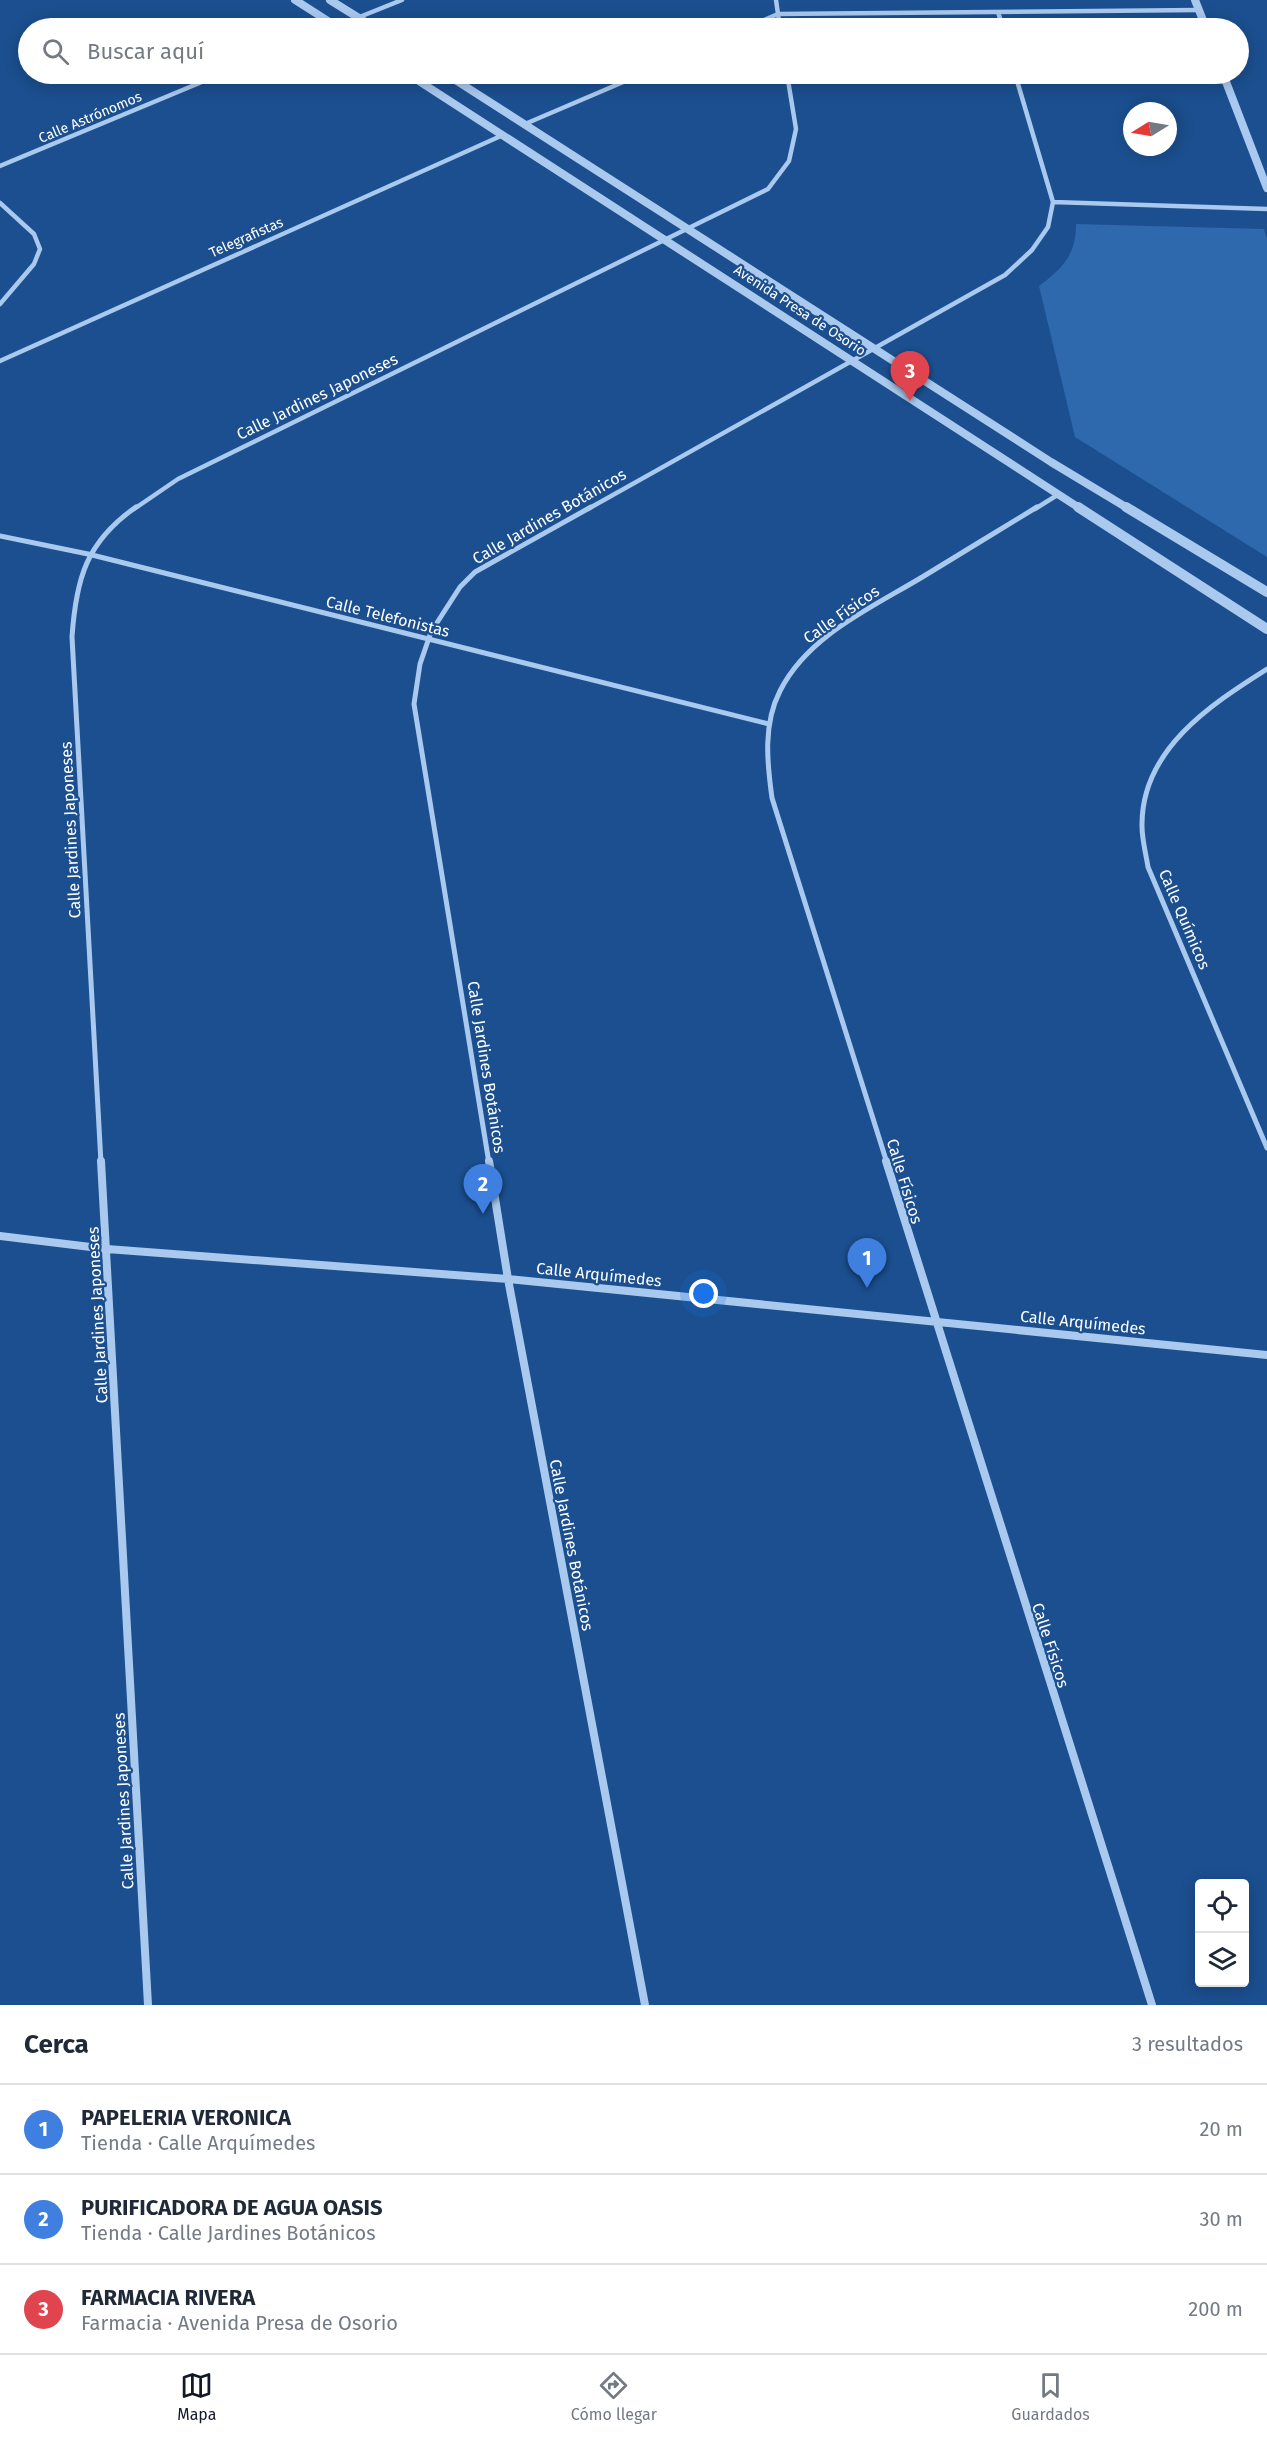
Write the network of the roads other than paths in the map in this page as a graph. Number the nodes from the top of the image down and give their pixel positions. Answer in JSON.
{"nodes":[{"id":1,"x":295,"y":0,"type":"edge"},
{"id":2,"x":330,"y":0,"type":"edge"},
{"id":3,"x":402,"y":0,"type":"edge"},
{"id":4,"x":776,"y":0,"type":"edge"},
{"id":5,"x":1195,"y":0,"type":"edge"},
{"id":6,"x":1199,"y":10,"type":"junction"},
{"id":7,"x":998,"y":12,"type":"junction"},
{"id":8,"x":778,"y":14,"type":"junction"},
{"id":9,"x":320,"y":18,"type":"edge"},
{"id":10,"x":357,"y":18,"type":"joint"},
{"id":11,"x":769,"y":18,"type":"edge"},
{"id":12,"x":779,"y":18,"type":"edge"},
{"id":13,"x":1000,"y":18,"type":"edge"},
{"id":14,"x":1202,"y":18,"type":"edge"},
{"id":15,"x":197,"y":84,"type":"edge"},
{"id":16,"x":424,"y":84,"type":"edge"},
{"id":17,"x":462,"y":84,"type":"edge"},
{"id":18,"x":619,"y":84,"type":"edge"},
{"id":19,"x":789,"y":84,"type":"edge"},
{"id":20,"x":1019,"y":84,"type":"edge"},
{"id":21,"x":1227,"y":84,"type":"edge"},
{"id":22,"x":525,"y":124,"type":"junction"},
{"id":23,"x":503,"y":135,"type":"junction"},
{"id":24,"x":0,"y":166,"type":"edge"},
{"id":25,"x":1267,"y":188,"type":"edge"},
{"id":26,"x":1053,"y":202,"type":"junction"},
{"id":27,"x":0,"y":203,"type":"edge"},
{"id":28,"x":1267,"y":209,"type":"edge"},
{"id":29,"x":688,"y":229,"type":"junction"},
{"id":30,"x":666,"y":240,"type":"junction"},
{"id":31,"x":0,"y":304,"type":"edge"},
{"id":32,"x":877,"y":349,"type":"junction"},
{"id":33,"x":851,"y":360,"type":"junction"},
{"id":34,"x":0,"y":361,"type":"edge"},
{"id":35,"x":1059,"y":494,"type":"junction"},
{"id":36,"x":0,"y":536,"type":"edge"},
{"id":37,"x":88,"y":554,"type":"junction"},
{"id":38,"x":1267,"y":592,"type":"edge"},
{"id":39,"x":1267,"y":629,"type":"edge"},
{"id":40,"x":425,"y":640,"type":"junction"},
{"id":41,"x":1267,"y":669,"type":"edge"},
{"id":42,"x":769,"y":724,"type":"junction"},
{"id":43,"x":1267,"y":1148,"type":"edge"},
{"id":44,"x":0,"y":1236,"type":"edge"},
{"id":45,"x":107,"y":1249,"type":"junction"},
{"id":46,"x":508,"y":1279,"type":"junction"},
{"id":47,"x":934,"y":1321,"type":"junction"},
{"id":48,"x":1267,"y":1355,"type":"edge"},
{"id":49,"x":148,"y":2005,"type":"edge"},
{"id":50,"x":645,"y":2005,"type":"edge"},
{"id":51,"x":1152,"y":2005,"type":"edge"}],
"edges":[{"from":1,"to":9,"type":"street"},
{"from":2,"to":10,"type":"street"},
{"from":3,"to":10,"type":"street"},
{"from":4,"to":8,"type":"street"},
{"from":5,"to":6,"type":"street"},
{"from":6,"to":7,"type":"street"},
{"from":6,"to":14,"type":"street"},
{"from":7,"to":8,"type":"street"},
{"from":7,"to":13,"type":"street"},
{"from":8,"to":11,"type":"street"},
{"from":8,"to":12,"type":"street"},
{"from":15,"to":24,"type":"street","name":"Calle Astrónomos"},
{"from":16,"to":23,"type":"street","name":"Avenida Presa de Osorio"},
{"from":17,"to":22,"type":"street","name":"Avenida Presa de Osorio"},
{"from":18,"to":22,"type":"street"},
{"from":19,"to":29,"type":"street","name":"Calle Jardines Japoneses"},
{"from":20,"to":26,"type":"street"},
{"from":21,"to":25,"type":"street"},
{"from":22,"to":29,"type":"street","name":"Avenida Presa de Osorio"},
{"from":23,"to":30,"type":"street","name":"Avenida Presa de Osorio"},
{"from":23,"to":34,"type":"street","name":"Telegrafistas"},
{"from":26,"to":28,"type":"street"},
{"from":26,"to":32,"type":"street"},
{"from":27,"to":31,"type":"street"},
{"from":29,"to":30,"type":"street","name":"Calle Jardines Japoneses"},
{"from":29,"to":32,"type":"street","name":"Avenida Presa de Osorio"},
{"from":30,"to":33,"type":"street","name":"Avenida Presa de Osorio"},
{"from":30,"to":37,"type":"street","name":"Calle Jardines Japoneses"},
{"from":32,"to":33,"type":"street","name":"Calle Jardines Botánicos"},
{"from":32,"to":38,"type":"street","name":"Avenida Presa de Osorio"},
{"from":33,"to":35,"type":"street","name":"Avenida Presa de Osorio"},
{"from":33,"to":40,"type":"street","name":"Calle Jardines Botánicos"},
{"from":35,"to":39,"type":"street","name":"Avenida Presa de Osorio"},
{"from":35,"to":42,"type":"street","name":"Calle Físicos"},
{"from":36,"to":37,"type":"street","name":"Calle Telefonistas"},
{"from":37,"to":40,"type":"street","name":"Calle Telefonistas"},
{"from":37,"to":45,"type":"street","name":"Calle Jardines Japoneses"},
{"from":40,"to":42,"type":"street","name":"Calle Telefonistas"},
{"from":40,"to":46,"type":"street","name":"Calle Jardines Botánicos"},
{"from":41,"to":43,"type":"street","name":"Calle Químicos"},
{"from":42,"to":47,"type":"street","name":"Calle Físicos"},
{"from":44,"to":45,"type":"street","name":"Calle Arquímedes"},
{"from":45,"to":46,"type":"street","name":"Calle Arquímedes"},
{"from":45,"to":49,"type":"street","name":"Calle Jardines Japoneses"},
{"from":46,"to":47,"type":"street","name":"Calle Arquímedes"},
{"from":46,"to":50,"type":"street","name":"Calle Jardines Botánicos"},
{"from":47,"to":48,"type":"street","name":"Calle Arquímedes"},
{"from":47,"to":51,"type":"street","name":"Calle Físicos"}]}
